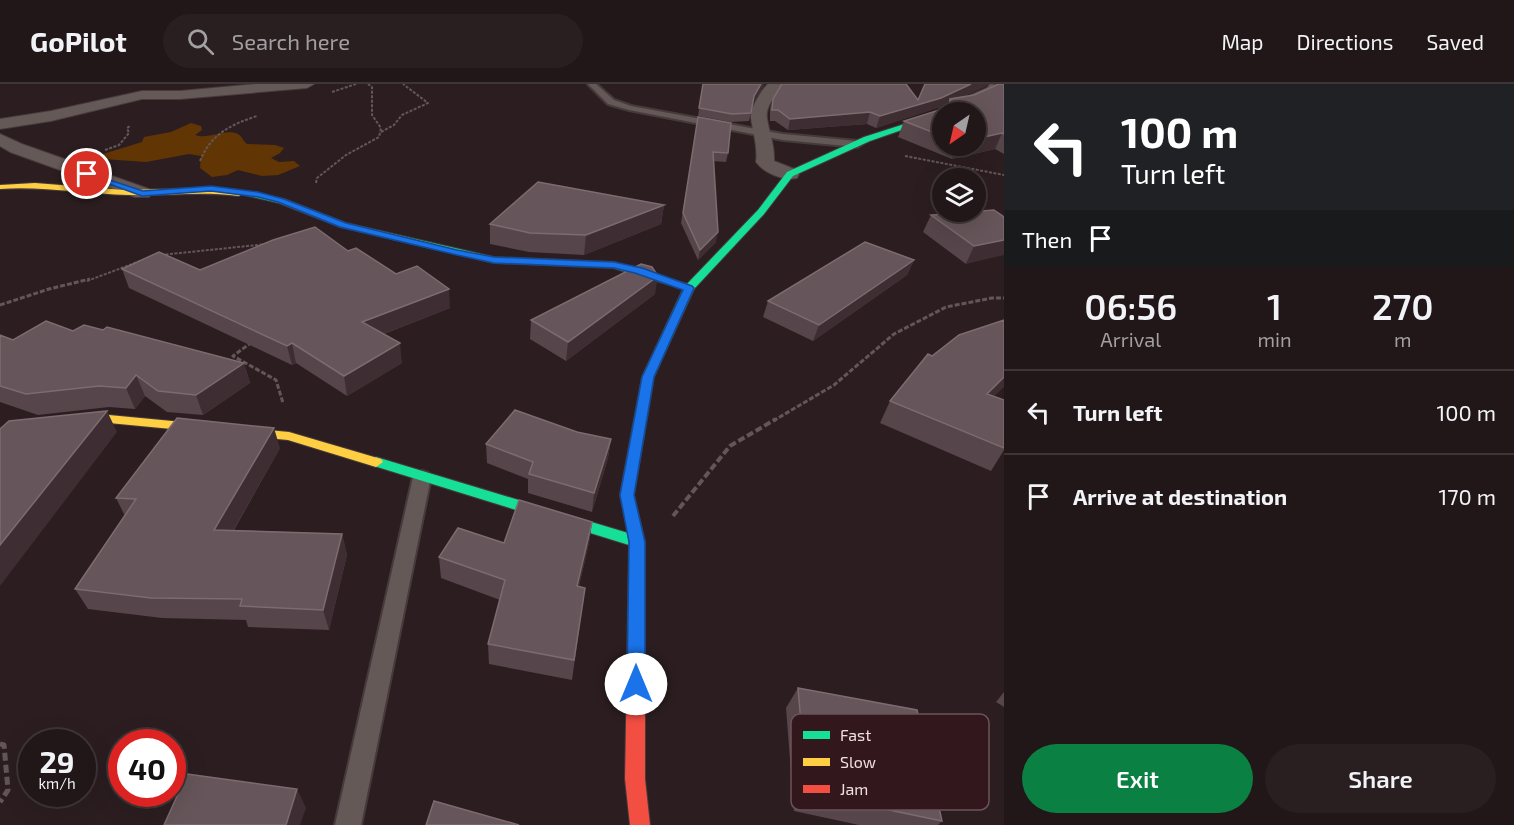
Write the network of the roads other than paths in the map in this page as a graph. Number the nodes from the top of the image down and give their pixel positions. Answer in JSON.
{"nodes":[{"id":1,"x":307,"y":84,"type":"edge"},
{"id":2,"x":592,"y":84,"type":"edge"},
{"id":3,"x":777,"y":84,"type":"edge"},
{"id":4,"x":998,"y":84,"type":"edge"},
{"id":5,"x":968,"y":102,"type":"edge"},
{"id":6,"x":932,"y":117,"type":"edge"},
{"id":7,"x":0,"y":124,"type":"edge"},
{"id":8,"x":765,"y":133,"type":"junction"},
{"id":9,"x":0,"y":140,"type":"edge"},
{"id":10,"x":862,"y":141,"type":"junction"},
{"id":11,"x":790,"y":174,"type":"junction"},
{"id":12,"x":0,"y":187,"type":"edge"},
{"id":13,"x":142,"y":194,"type":"junction"},
{"id":14,"x":688,"y":288,"type":"junction"},
{"id":15,"x":0,"y":435,"type":"edge"},
{"id":16,"x":422,"y":477,"type":"junction"},
{"id":17,"x":637,"y":542,"type":"junction"},
{"id":18,"x":348,"y":825,"type":"edge"},
{"id":19,"x":640,"y":825,"type":"edge"}],
"edges":[{"from":1,"to":7,"type":"street"},
{"from":2,"to":8,"type":"lane"},
{"from":3,"to":8,"type":"street"},
{"from":4,"to":5,"type":"street"},
{"from":6,"to":10,"type":"street"},
{"from":8,"to":10,"type":"lane"},
{"from":8,"to":11,"type":"street"},
{"from":9,"to":13,"type":"street"},
{"from":10,"to":11,"type":"street"},
{"from":11,"to":14,"type":"street"},
{"from":12,"to":13,"type":"street"},
{"from":13,"to":14,"type":"street"},
{"from":14,"to":17,"type":"street"},
{"from":15,"to":16,"type":"street"},
{"from":16,"to":17,"type":"street"},
{"from":16,"to":18,"type":"lane"},
{"from":17,"to":19,"type":"street"}]}
